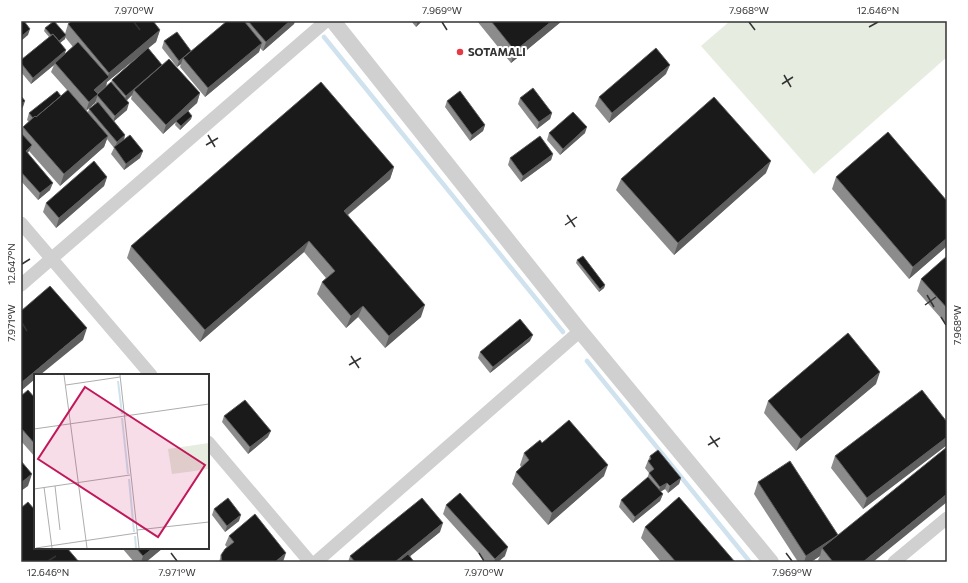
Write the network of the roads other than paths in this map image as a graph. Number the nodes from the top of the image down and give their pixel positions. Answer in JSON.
{"nodes":[{"id":1,"x":326,"y":21,"type":"edge"},
{"id":2,"x":333,"y":21,"type":"edge"},
{"id":3,"x":21,"y":222,"type":"edge"},
{"id":4,"x":52,"y":258,"type":"junction"},
{"id":5,"x":21,"y":285,"type":"edge"},
{"id":6,"x":580,"y":331,"type":"junction"},
{"id":7,"x":150,"y":374,"type":"edge"},
{"id":8,"x":209,"y":443,"type":"edge"},
{"id":9,"x":947,"y":518,"type":"edge"},
{"id":10,"x":310,"y":562,"type":"edge"},
{"id":11,"x":316,"y":562,"type":"edge"},
{"id":12,"x":771,"y":562,"type":"edge"},
{"id":13,"x":894,"y":562,"type":"edge"}],
"edges":[{"from":1,"to":4,"type":"street"},
{"from":2,"to":6,"type":"street"},
{"from":3,"to":4,"type":"street"},
{"from":4,"to":5,"type":"street"},
{"from":4,"to":7,"type":"street"},
{"from":6,"to":11,"type":"street"},
{"from":6,"to":12,"type":"street"},
{"from":8,"to":10,"type":"street"},
{"from":9,"to":13,"type":"street"}]}
